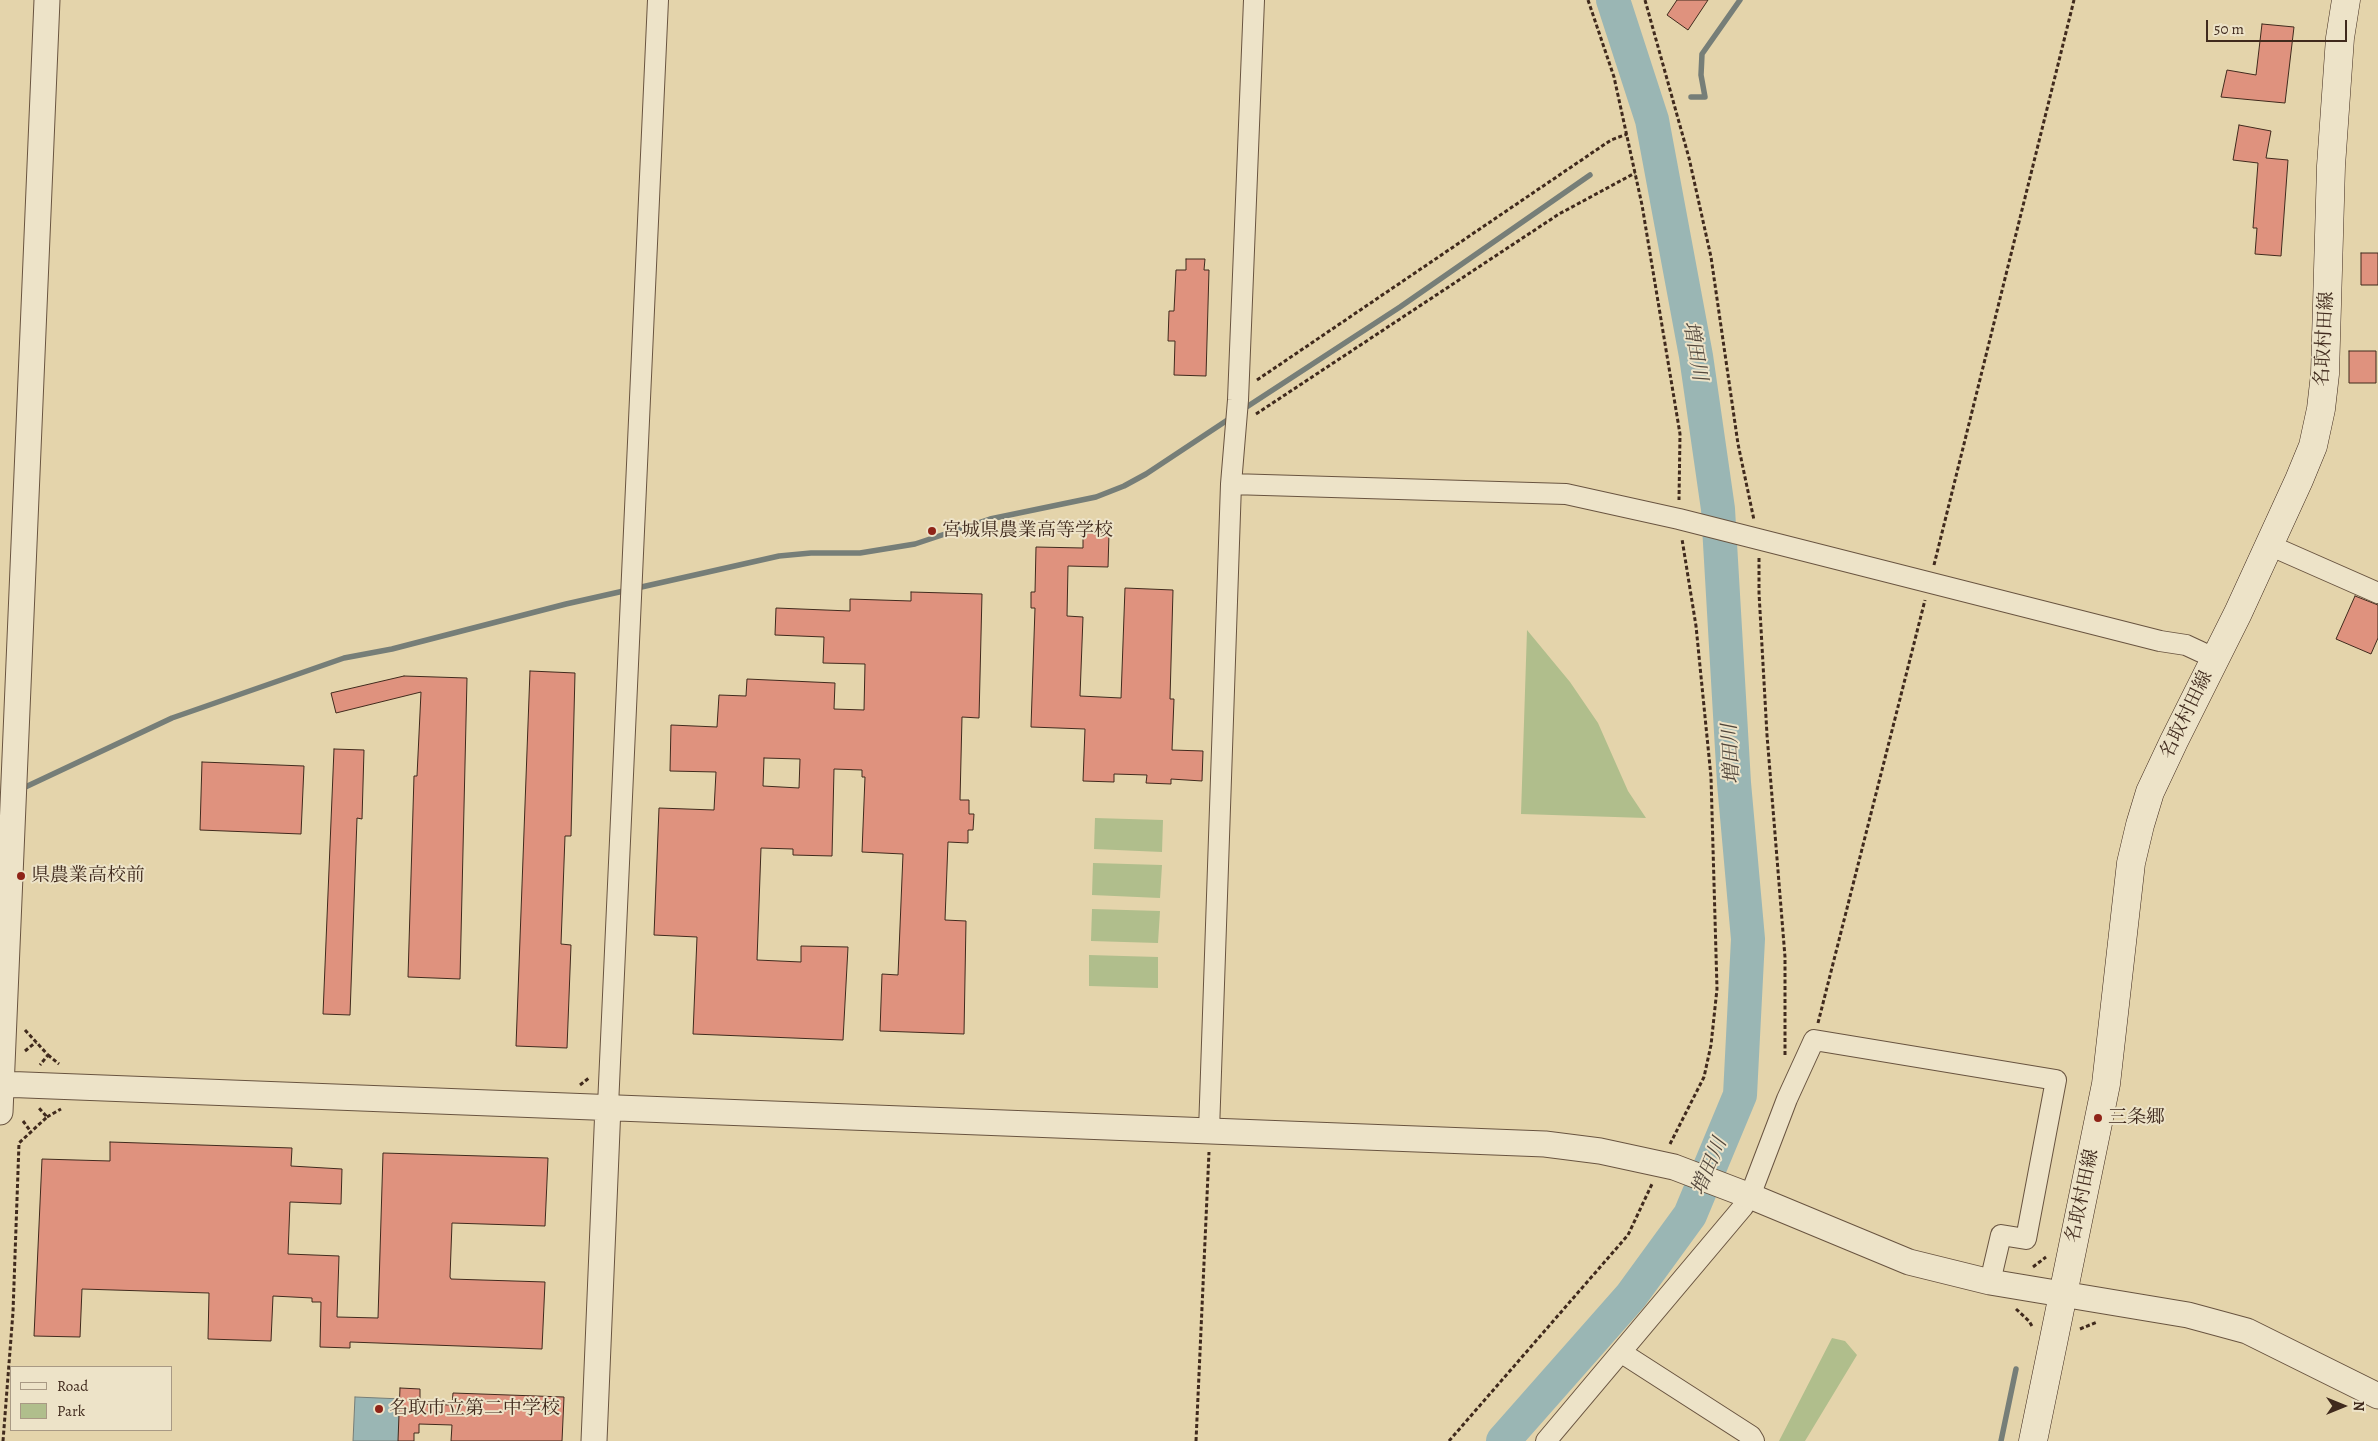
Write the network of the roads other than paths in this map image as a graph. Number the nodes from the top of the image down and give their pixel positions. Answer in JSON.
{"nodes":[{"id":1,"x":47,"y":0,"type":"edge"},
{"id":2,"x":658,"y":0,"type":"edge"},
{"id":3,"x":1254,"y":0,"type":"edge"},
{"id":4,"x":2346,"y":0,"type":"edge"},
{"id":5,"x":1231,"y":484,"type":"junction"},
{"id":6,"x":2269,"y":545,"type":"junction"},
{"id":7,"x":2378,"y":594,"type":"edge"},
{"id":8,"x":2201,"y":652,"type":"junction"},
{"id":9,"x":1,"y":1084,"type":"edge"},
{"id":10,"x":608,"y":1106,"type":"junction"},
{"id":11,"x":0,"y":1112,"type":"edge"},
{"id":12,"x":1209,"y":1131,"type":"junction"},
{"id":13,"x":1739,"y":1191,"type":"junction"},
{"id":14,"x":1990,"y":1282,"type":"junction"},
{"id":15,"x":2063,"y":1293,"type":"junction"},
{"id":16,"x":1622,"y":1352,"type":"junction"},
{"id":17,"x":2378,"y":1396,"type":"edge"},
{"id":18,"x":594,"y":1441,"type":"edge"},
{"id":19,"x":1546,"y":1441,"type":"edge"},
{"id":20,"x":1754,"y":1441,"type":"edge"},
{"id":21,"x":2033,"y":1441,"type":"edge"}],
"edges":[{"from":1,"to":9,"type":"street"},
{"from":2,"to":10,"type":"street"},
{"from":3,"to":5,"type":"street"},
{"from":4,"to":6,"type":"main road","name":"名取村田線"},
{"from":5,"to":8,"type":"street"},
{"from":5,"to":12,"type":"street"},
{"from":6,"to":7,"type":"street"},
{"from":6,"to":8,"type":"main road","name":"名取村田線"},
{"from":8,"to":15,"type":"main road","name":"名取村田線"},
{"from":9,"to":10,"type":"street"},
{"from":9,"to":11,"type":"street"},
{"from":10,"to":12,"type":"street"},
{"from":10,"to":18,"type":"street"},
{"from":12,"to":13,"type":"street"},
{"from":13,"to":14,"type":"street"},
{"from":13,"to":14,"type":"street"},
{"from":13,"to":16,"type":"street"},
{"from":14,"to":15,"type":"street"},
{"from":15,"to":17,"type":"street"},
{"from":15,"to":21,"type":"main road","name":"名取村田線"},
{"from":16,"to":19,"type":"street"},
{"from":16,"to":20,"type":"street"}]}
